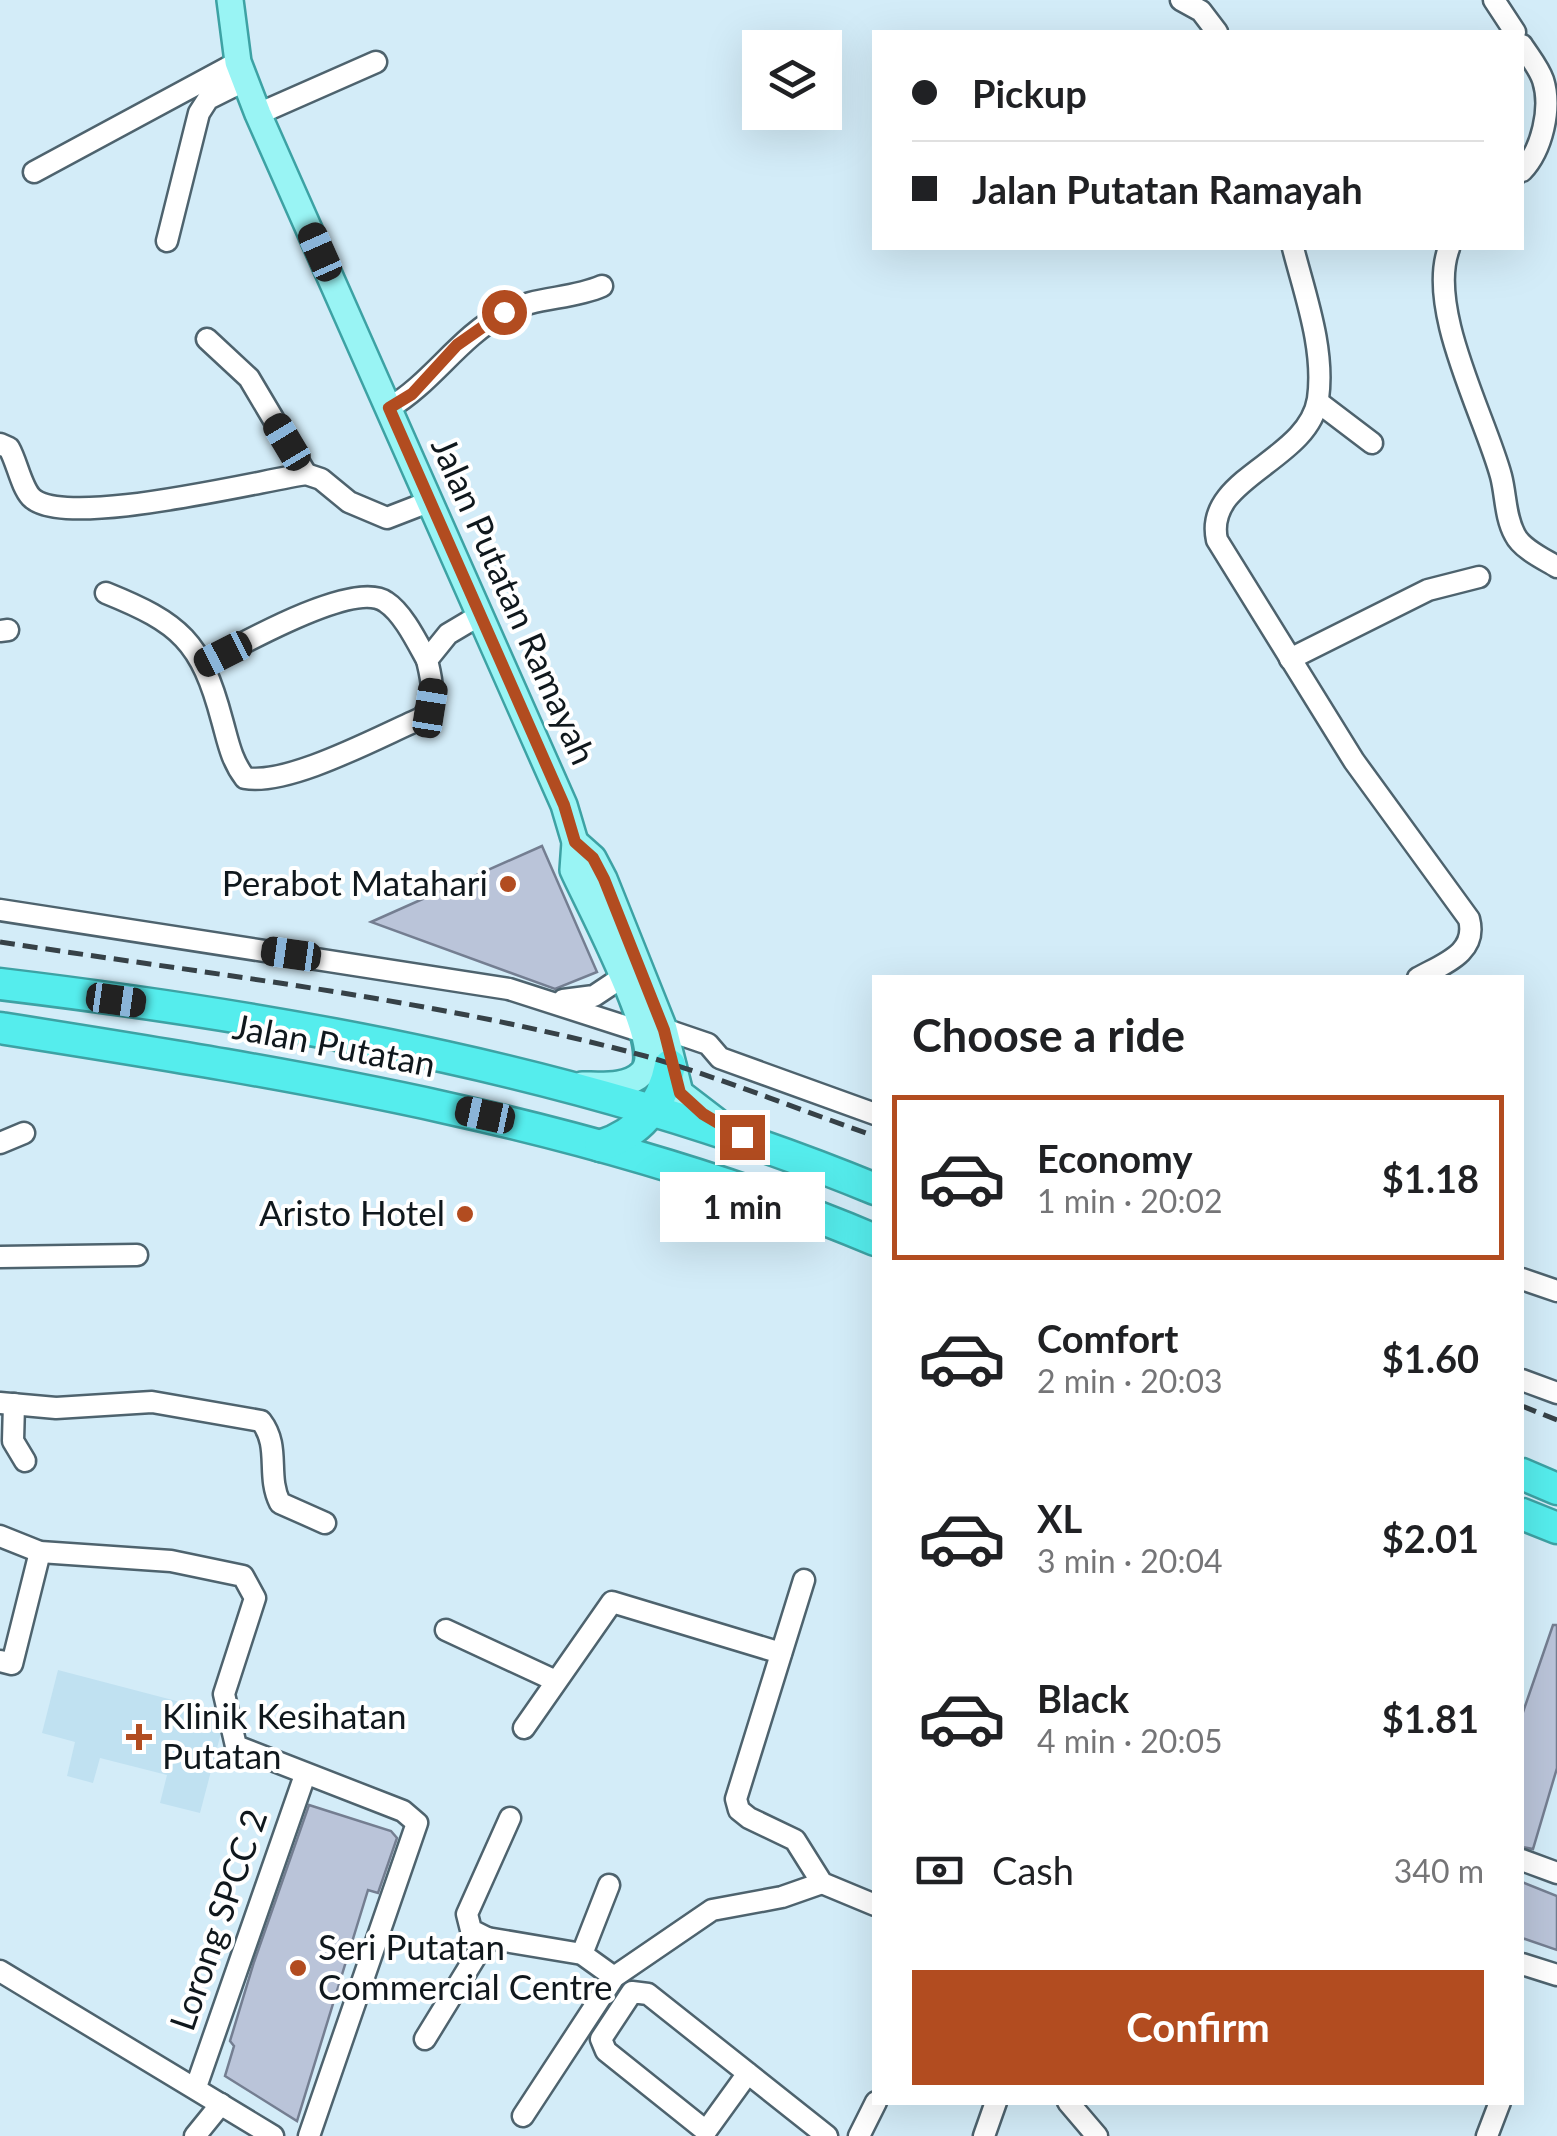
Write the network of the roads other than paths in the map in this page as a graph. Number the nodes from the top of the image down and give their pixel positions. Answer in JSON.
{"nodes":[{"id":1,"x":230,"y":0,"type":"edge"},
{"id":2,"x":1181,"y":0,"type":"edge"},
{"id":3,"x":1494,"y":0,"type":"edge"},
{"id":4,"x":1210,"y":30,"type":"edge"},
{"id":5,"x":1514,"y":30,"type":"edge"},
{"id":6,"x":1524,"y":48,"type":"edge"},
{"id":7,"x":376,"y":62,"type":"dead end"},
{"id":8,"x":242,"y":71,"type":"junction"},
{"id":9,"x":258,"y":114,"type":"junction"},
{"id":10,"x":1524,"y":168,"type":"edge"},
{"id":11,"x":34,"y":172,"type":"dead end"},
{"id":12,"x":167,"y":241,"type":"dead end"},
{"id":13,"x":1293,"y":250,"type":"edge"},
{"id":14,"x":1449,"y":250,"type":"edge"},
{"id":15,"x":602,"y":286,"type":"dead end"},
{"id":16,"x":207,"y":339,"type":"dead end"},
{"id":17,"x":1318,"y":402,"type":"junction"},
{"id":18,"x":389,"y":408,"type":"junction"},
{"id":19,"x":1372,"y":443,"type":"dead end"},
{"id":20,"x":0,"y":444,"type":"edge"},
{"id":21,"x":306,"y":474,"type":"junction"},
{"id":22,"x":432,"y":501,"type":"junction"},
{"id":23,"x":1557,"y":567,"type":"edge"},
{"id":24,"x":1479,"y":577,"type":"dead end"},
{"id":25,"x":106,"y":593,"type":"dead end"},
{"id":26,"x":480,"y":615,"type":"junction"},
{"id":27,"x":1290,"y":659,"type":"junction"},
{"id":28,"x":427,"y":660,"type":"junction"},
{"id":29,"x":204,"y":664,"type":"junction"},
{"id":30,"x":575,"y":842,"type":"junction"},
{"id":31,"x":0,"y":910,"type":"edge"},
{"id":32,"x":1423,"y":975,"type":"edge"},
{"id":33,"x":621,"y":978,"type":"junction"},
{"id":34,"x":0,"y":984,"type":"edge"},
{"id":35,"x":116,"y":1000,"type":"junction"},
{"id":36,"x":556,"y":1000,"type":"junction"},
{"id":37,"x":0,"y":1028,"type":"edge"},
{"id":38,"x":655,"y":1031,"type":"junction"},
{"id":39,"x":108,"y":1046,"type":"junction"},
{"id":40,"x":670,"y":1066,"type":"junction"},
{"id":41,"x":570,"y":1086,"type":"junction"},
{"id":42,"x":654,"y":1111,"type":"junction"},
{"id":43,"x":872,"y":1113,"type":"edge"},
{"id":44,"x":24,"y":1133,"type":"dead end"},
{"id":45,"x":742,"y":1137,"type":"junction"},
{"id":46,"x":0,"y":1142,"type":"edge"},
{"id":47,"x":600,"y":1146,"type":"junction"},
{"id":48,"x":797,"y":1156,"type":"junction"},
{"id":49,"x":872,"y":1187,"type":"edge"},
{"id":50,"x":782,"y":1205,"type":"junction"},
{"id":51,"x":872,"y":1239,"type":"edge"},
{"id":52,"x":137,"y":1254,"type":"dead end"},
{"id":53,"x":0,"y":1257,"type":"edge"},
{"id":54,"x":1524,"y":1280,"type":"edge"},
{"id":55,"x":1557,"y":1291,"type":"edge"},
{"id":56,"x":1524,"y":1381,"type":"edge"},
{"id":57,"x":1557,"y":1393,"type":"edge"},
{"id":58,"x":7,"y":1404,"type":"edge"},
{"id":59,"x":25,"y":1462,"type":"dead end"},
{"id":60,"x":1524,"y":1475,"type":"edge"},
{"id":61,"x":1557,"y":1489,"type":"edge"},
{"id":62,"x":1524,"y":1515,"type":"edge"},
{"id":63,"x":324,"y":1523,"type":"dead end"},
{"id":64,"x":1557,"y":1528,"type":"edge"},
{"id":65,"x":0,"y":1536,"type":"edge"},
{"id":66,"x":40,"y":1552,"type":"junction"},
{"id":67,"x":804,"y":1580,"type":"dead end"},
{"id":68,"x":446,"y":1630,"type":"dead end"},
{"id":69,"x":781,"y":1653,"type":"junction"},
{"id":70,"x":0,"y":1661,"type":"edge"},
{"id":71,"x":556,"y":1680,"type":"junction"},
{"id":72,"x":524,"y":1728,"type":"dead end"},
{"id":73,"x":304,"y":1775,"type":"junction"},
{"id":74,"x":510,"y":1818,"type":"dead end"},
{"id":75,"x":1524,"y":1861,"type":"edge"},
{"id":76,"x":1557,"y":1873,"type":"edge"},
{"id":77,"x":822,"y":1883,"type":"junction"},
{"id":78,"x":609,"y":1885,"type":"dead end"},
{"id":79,"x":872,"y":1904,"type":"edge"},
{"id":80,"x":487,"y":1938,"type":"junction"},
{"id":81,"x":582,"y":1954,"type":"junction"},
{"id":82,"x":1524,"y":1965,"type":"edge"},
{"id":83,"x":0,"y":1971,"type":"edge"},
{"id":84,"x":1557,"y":1976,"type":"edge"},
{"id":85,"x":614,"y":1977,"type":"junction"},
{"id":86,"x":424,"y":2039,"type":"dead end"},
{"id":87,"x":748,"y":2074,"type":"junction"},
{"id":88,"x":196,"y":2087,"type":"junction"},
{"id":89,"x":221,"y":2104,"type":"junction"},
{"id":90,"x":874,"y":2105,"type":"edge"},
{"id":91,"x":995,"y":2105,"type":"edge"},
{"id":92,"x":1071,"y":2105,"type":"edge"},
{"id":93,"x":1499,"y":2105,"type":"edge"},
{"id":94,"x":524,"y":2116,"type":"dead end"},
{"id":95,"x":709,"y":2133,"type":"edge"},
{"id":96,"x":195,"y":2136,"type":"edge"},
{"id":97,"x":273,"y":2136,"type":"edge"},
{"id":98,"x":309,"y":2136,"type":"edge"},
{"id":99,"x":827,"y":2136,"type":"edge"},
{"id":100,"x":859,"y":2136,"type":"edge"},
{"id":101,"x":984,"y":2136,"type":"edge"},
{"id":102,"x":1098,"y":2136,"type":"edge"},
{"id":103,"x":1487,"y":2136,"type":"edge"}],
"edges":[{"from":1,"to":8,"type":"main road","name":"Jalan Putatan Ramayah"},
{"from":2,"to":4,"type":"street"},
{"from":3,"to":5,"type":"street"},
{"from":6,"to":10,"type":"street"},
{"from":7,"to":9,"type":"street"},
{"from":8,"to":9,"type":"main road","name":"Jalan Putatan Ramayah"},
{"from":8,"to":11,"type":"street"},
{"from":8,"to":12,"type":"street"},
{"from":9,"to":18,"type":"main road","name":"Jalan Putatan Ramayah"},
{"from":13,"to":17,"type":"street"},
{"from":14,"to":23,"type":"street"},
{"from":15,"to":18,"type":"street"},
{"from":16,"to":21,"type":"street"},
{"from":17,"to":19,"type":"street"},
{"from":17,"to":27,"type":"street"},
{"from":18,"to":22,"type":"main road","name":"Jalan Putatan Ramayah"},
{"from":20,"to":21,"type":"street"},
{"from":21,"to":22,"type":"street"},
{"from":22,"to":26,"type":"main road","name":"Jalan Putatan Ramayah"},
{"from":24,"to":27,"type":"street"},
{"from":25,"to":29,"type":"street"},
{"from":26,"to":28,"type":"street"},
{"from":26,"to":30,"type":"main road","name":"Jalan Putatan Ramayah"},
{"from":27,"to":32,"type":"street"},
{"from":28,"to":29,"type":"street"},
{"from":28,"to":29,"type":"street"},
{"from":30,"to":33,"type":"main road","name":"Jalan Putatan Ramayah"},
{"from":30,"to":38,"type":"main road","name":"Jalan Putatan Ramayah"},
{"from":31,"to":36,"type":"street"},
{"from":33,"to":36,"type":"street"},
{"from":33,"to":38,"type":"main road","name":"Jalan Putatan Ramayah"},
{"from":34,"to":35,"type":"highway","name":"Jalan Putatan"},
{"from":35,"to":39,"type":"highway"},
{"from":35,"to":41,"type":"highway","name":"Jalan Putatan"},
{"from":36,"to":38,"type":"street"},
{"from":37,"to":39,"type":"highway","name":"Jalan Putatan"},
{"from":38,"to":40,"type":"main road","name":"Jalan Putatan Ramayah"},
{"from":38,"to":41,"type":"main road"},
{"from":38,"to":43,"type":"street"},
{"from":39,"to":47,"type":"highway","name":"Jalan Putatan"},
{"from":40,"to":42,"type":"highway"},
{"from":40,"to":45,"type":"main road","name":"Jalan Putatan Ramayah"},
{"from":41,"to":42,"type":"highway","name":"Jalan Putatan"},
{"from":42,"to":45,"type":"highway","name":"Jalan Putatan"},
{"from":42,"to":47,"type":"highway"},
{"from":44,"to":46,"type":"street"},
{"from":45,"to":48,"type":"highway","name":"Jalan Putatan"},
{"from":47,"to":50,"type":"highway","name":"Jalan Putatan"},
{"from":48,"to":49,"type":"highway","name":"Jalan Putatan"},
{"from":48,"to":50,"type":"highway"},
{"from":50,"to":51,"type":"highway","name":"Jalan Putatan"},
{"from":52,"to":53,"type":"street"},
{"from":54,"to":55,"type":"street"},
{"from":56,"to":57,"type":"street"},
{"from":58,"to":59,"type":"street"},
{"from":58,"to":63,"type":"street"},
{"from":60,"to":61,"type":"highway"},
{"from":62,"to":64,"type":"highway"},
{"from":65,"to":66,"type":"street"},
{"from":66,"to":70,"type":"street"},
{"from":66,"to":73,"type":"street"},
{"from":67,"to":69,"type":"street"},
{"from":68,"to":71,"type":"street"},
{"from":69,"to":71,"type":"street"},
{"from":69,"to":77,"type":"street"},
{"from":71,"to":72,"type":"street"},
{"from":73,"to":88,"type":"street","name":"Lorong SPCC 2"},
{"from":73,"to":98,"type":"street"},
{"from":74,"to":80,"type":"street"},
{"from":75,"to":76,"type":"street"},
{"from":77,"to":79,"type":"street"},
{"from":77,"to":85,"type":"street"},
{"from":78,"to":81,"type":"street"},
{"from":80,"to":81,"type":"street"},
{"from":80,"to":86,"type":"street"},
{"from":81,"to":85,"type":"street"},
{"from":82,"to":84,"type":"street"},
{"from":83,"to":88,"type":"street"},
{"from":85,"to":94,"type":"street"},
{"from":87,"to":95,"type":"street"},
{"from":87,"to":95,"type":"street"},
{"from":87,"to":99,"type":"street"},
{"from":88,"to":89,"type":"street"},
{"from":89,"to":96,"type":"street"},
{"from":89,"to":97,"type":"street"},
{"from":90,"to":100,"type":"street"},
{"from":91,"to":101,"type":"street"},
{"from":92,"to":102,"type":"street"},
{"from":93,"to":103,"type":"street"}]}
